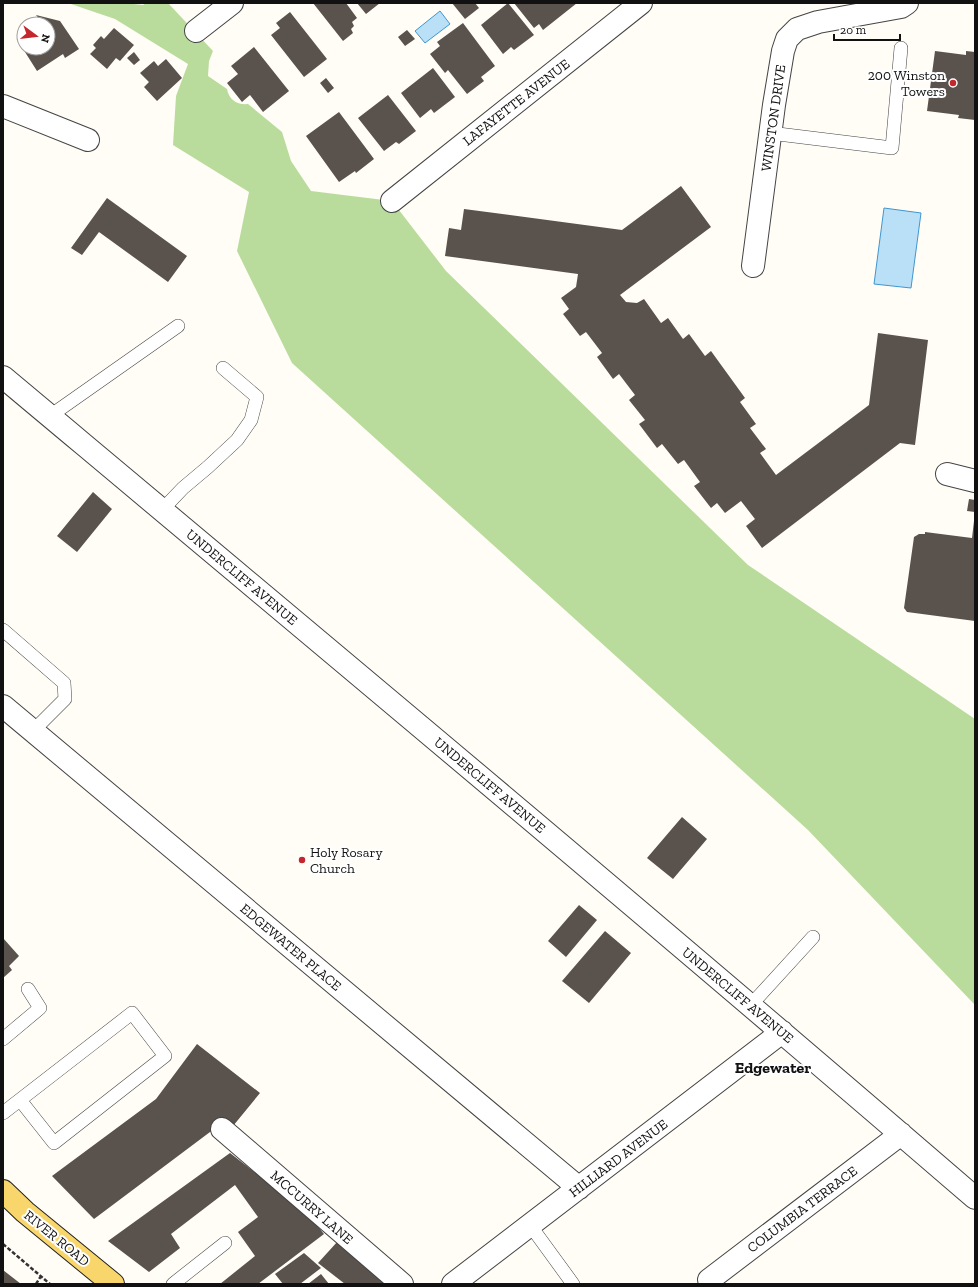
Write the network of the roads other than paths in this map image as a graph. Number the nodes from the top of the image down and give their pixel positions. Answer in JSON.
{"nodes":[{"id":1,"x":232,"y":3,"type":"edge"},
{"id":2,"x":641,"y":3,"type":"edge"},
{"id":3,"x":907,"y":3,"type":"edge"},
{"id":4,"x":844,"y":10,"type":"edge"},
{"id":5,"x":196,"y":31,"type":"dead end"},
{"id":6,"x":901,"y":48,"type":"dead end"},
{"id":7,"x":3,"y":106,"type":"edge"},
{"id":8,"x":770,"y":133,"type":"junction"},
{"id":9,"x":88,"y":140,"type":"dead end"},
{"id":10,"x":392,"y":201,"type":"dead end"},
{"id":11,"x":753,"y":266,"type":"dead end"},
{"id":12,"x":178,"y":326,"type":"dead end"},
{"id":13,"x":223,"y":368,"type":"dead end"},
{"id":14,"x":3,"y":377,"type":"edge"},
{"id":15,"x":50,"y":416,"type":"junction"},
{"id":16,"x":947,"y":474,"type":"dead end"},
{"id":17,"x":975,"y":481,"type":"edge"},
{"id":18,"x":162,"y":510,"type":"junction"},
{"id":19,"x":3,"y":630,"type":"edge"},
{"id":20,"x":3,"y":706,"type":"edge"},
{"id":21,"x":33,"y":731,"type":"junction"},
{"id":22,"x":813,"y":937,"type":"dead end"},
{"id":23,"x":28,"y":989,"type":"dead end"},
{"id":24,"x":750,"y":1006,"type":"junction"},
{"id":25,"x":782,"y":1032,"type":"junction"},
{"id":26,"x":3,"y":1039,"type":"edge"},
{"id":27,"x":20,"y":1100,"type":"junction"},
{"id":28,"x":3,"y":1113,"type":"edge"},
{"id":29,"x":222,"y":1129,"type":"dead end"},
{"id":30,"x":901,"y":1134,"type":"junction"},
{"id":31,"x":579,"y":1188,"type":"junction"},
{"id":32,"x":3,"y":1191,"type":"edge"},
{"id":33,"x":975,"y":1198,"type":"edge"},
{"id":34,"x":530,"y":1225,"type":"junction"},
{"id":35,"x":225,"y":1243,"type":"dead end"},
{"id":36,"x":113,"y":1284,"type":"edge"},
{"id":37,"x":173,"y":1284,"type":"edge"},
{"id":38,"x":402,"y":1284,"type":"edge"},
{"id":39,"x":453,"y":1284,"type":"edge"},
{"id":40,"x":573,"y":1284,"type":"edge"},
{"id":41,"x":714,"y":1284,"type":"edge"}],
"edges":[{"from":1,"to":5,"type":"street"},
{"from":2,"to":10,"type":"street","name":"LAFAYETTE AVENUE"},
{"from":3,"to":4,"type":"street","name":"WINSTON DRIVE"},
{"from":4,"to":8,"type":"street","name":"WINSTON DRIVE"},
{"from":6,"to":8,"type":"lane"},
{"from":7,"to":9,"type":"street"},
{"from":8,"to":11,"type":"street","name":"WINSTON DRIVE"},
{"from":12,"to":15,"type":"lane"},
{"from":13,"to":18,"type":"lane"},
{"from":14,"to":15,"type":"street","name":"UNDERCLIFF AVENUE"},
{"from":15,"to":18,"type":"street","name":"UNDERCLIFF AVENUE"},
{"from":16,"to":17,"type":"street"},
{"from":18,"to":24,"type":"street","name":"UNDERCLIFF AVENUE"},
{"from":19,"to":21,"type":"lane"},
{"from":20,"to":21,"type":"street","name":"EDGEWATER PLACE"},
{"from":21,"to":31,"type":"street","name":"EDGEWATER PLACE"},
{"from":22,"to":24,"type":"lane"},
{"from":23,"to":26,"type":"lane"},
{"from":24,"to":25,"type":"street","name":"UNDERCLIFF AVENUE"},
{"from":25,"to":30,"type":"street","name":"UNDERCLIFF AVENUE"},
{"from":25,"to":31,"type":"street","name":"HILLIARD AVENUE"},
{"from":27,"to":27,"type":"lane"},
{"from":27,"to":28,"type":"lane"},
{"from":29,"to":38,"type":"street","name":"MCCURRY LANE"},
{"from":30,"to":33,"type":"street","name":"UNDERCLIFF AVENUE"},
{"from":30,"to":41,"type":"street","name":"COLUMBIA TERRACE"},
{"from":31,"to":34,"type":"street","name":"HILLIARD AVENUE"},
{"from":32,"to":36,"type":"main road","name":"RIVER ROAD"},
{"from":34,"to":39,"type":"street","name":"HILLIARD AVENUE"},
{"from":34,"to":40,"type":"lane"},
{"from":35,"to":37,"type":"lane"}]}
